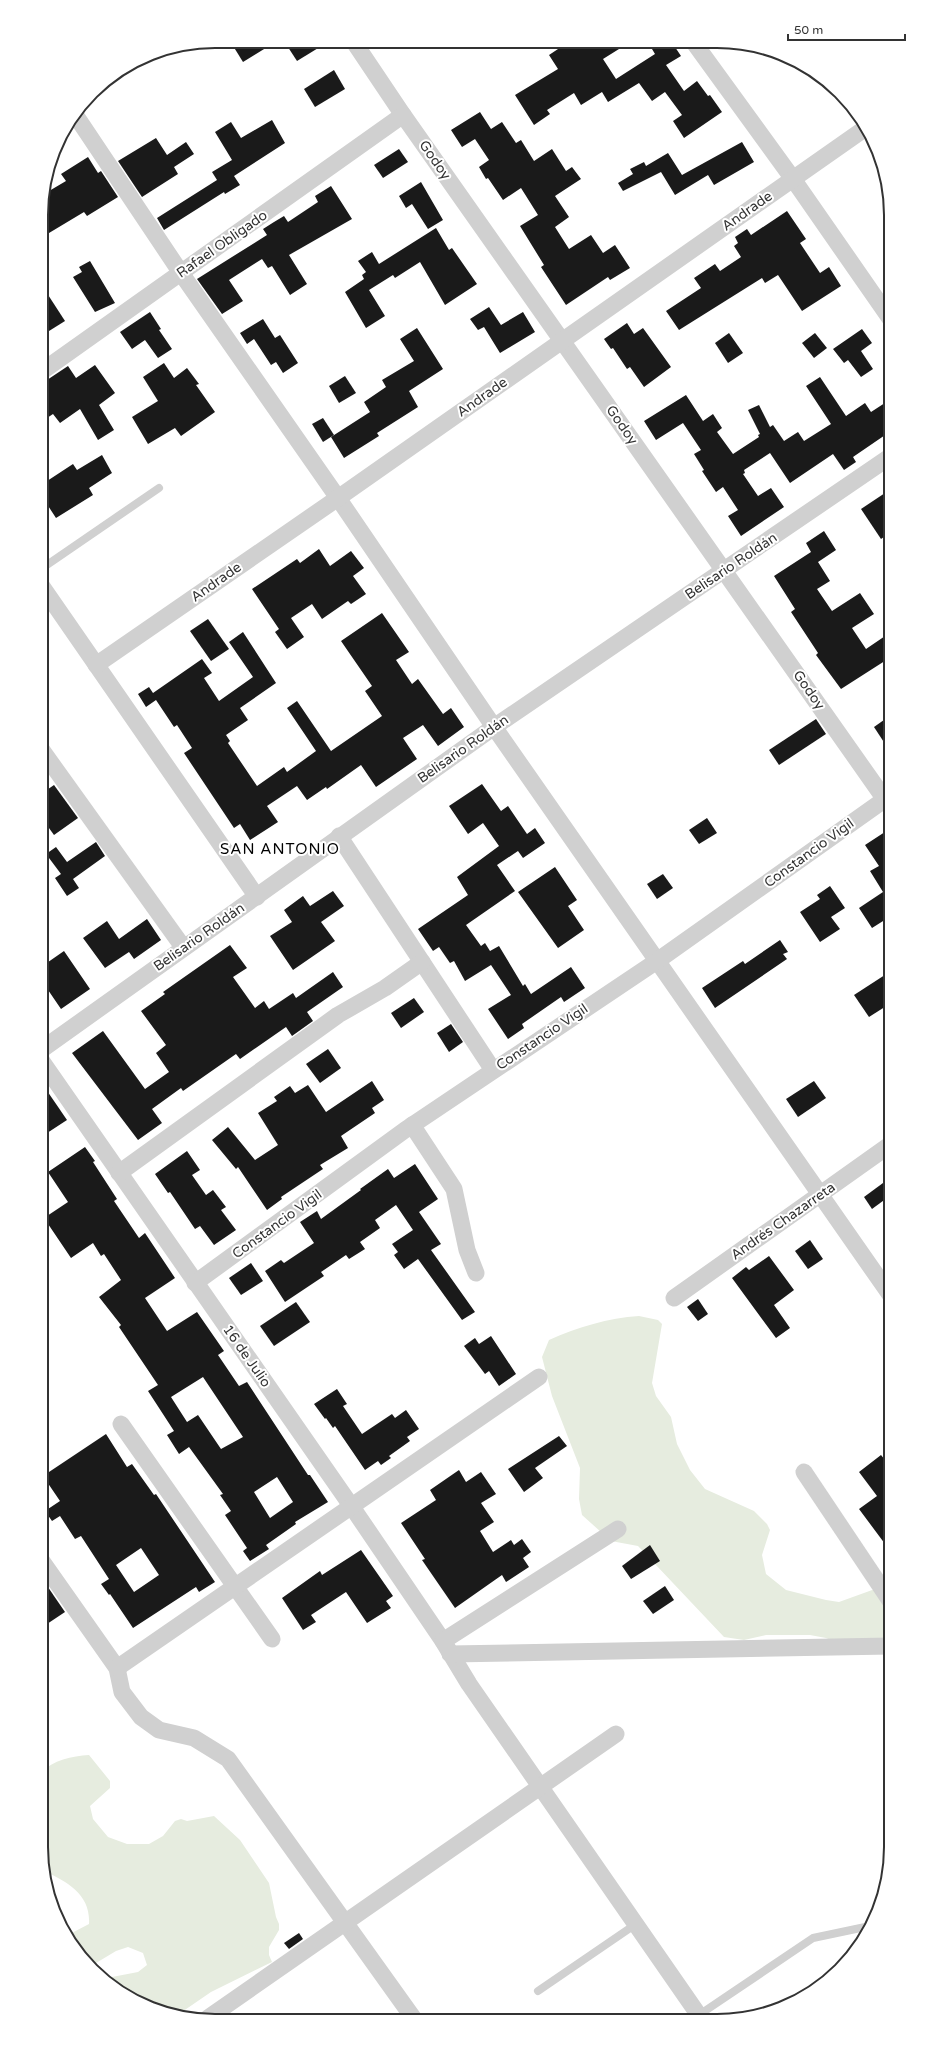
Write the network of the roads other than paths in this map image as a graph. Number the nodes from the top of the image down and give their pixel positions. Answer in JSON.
{"nodes":[{"id":1,"x":358,"y":48,"type":"edge"},
{"id":2,"x":698,"y":48,"type":"edge"},
{"id":3,"x":403,"y":115,"type":"junction"},
{"id":4,"x":78,"y":119,"type":"edge"},
{"id":5,"x":861,"y":130,"type":"edge"},
{"id":6,"x":793,"y":179,"type":"junction"},
{"id":7,"x":181,"y":273,"type":"junction"},
{"id":8,"x":884,"y":310,"type":"edge"},
{"id":9,"x":562,"y":341,"type":"junction"},
{"id":10,"x":48,"y":367,"type":"edge"},
{"id":11,"x":884,"y":461,"type":"edge"},
{"id":12,"x":159,"y":488,"type":"dead end"},
{"id":13,"x":338,"y":498,"type":"junction"},
{"id":14,"x":48,"y":564,"type":"edge"},
{"id":15,"x":725,"y":570,"type":"junction"},
{"id":16,"x":48,"y":595,"type":"edge"},
{"id":17,"x":96,"y":665,"type":"junction"},
{"id":18,"x":494,"y":727,"type":"junction"},
{"id":19,"x":48,"y":759,"type":"edge"},
{"id":20,"x":884,"y":793,"type":"edge"},
{"id":21,"x":884,"y":803,"type":"edge"},
{"id":22,"x":339,"y":836,"type":"junction"},
{"id":23,"x":257,"y":897,"type":"junction"},
{"id":24,"x":183,"y":947,"type":"junction"},
{"id":25,"x":657,"y":961,"type":"junction"},
{"id":26,"x":422,"y":962,"type":"junction"},
{"id":27,"x":48,"y":1045,"type":"edge"},
{"id":28,"x":48,"y":1070,"type":"edge"},
{"id":29,"x":493,"y":1070,"type":"junction"},
{"id":30,"x":412,"y":1125,"type":"junction"},
{"id":31,"x":884,"y":1149,"type":"edge"},
{"id":32,"x":119,"y":1173,"type":"junction"},
{"id":33,"x":820,"y":1194,"type":"junction"},
{"id":34,"x":476,"y":1273,"type":"dead end"},
{"id":35,"x":195,"y":1283,"type":"junction"},
{"id":36,"x":884,"y":1286,"type":"edge"},
{"id":37,"x":674,"y":1298,"type":"dead end"},
{"id":38,"x":539,"y":1377,"type":"dead end"},
{"id":39,"x":121,"y":1424,"type":"dead end"},
{"id":40,"x":804,"y":1472,"type":"dead end"},
{"id":41,"x":352,"y":1507,"type":"junction"},
{"id":42,"x":618,"y":1529,"type":"dead end"},
{"id":43,"x":48,"y":1570,"type":"edge"},
{"id":44,"x":235,"y":1587,"type":"junction"},
{"id":45,"x":884,"y":1592,"type":"edge"},
{"id":46,"x":272,"y":1640,"type":"dead end"},
{"id":47,"x":884,"y":1646,"type":"edge"},
{"id":48,"x":446,"y":1648,"type":"junction"},
{"id":49,"x":117,"y":1668,"type":"junction"},
{"id":50,"x":616,"y":1734,"type":"dead end"},
{"id":51,"x":540,"y":1787,"type":"junction"},
{"id":52,"x":345,"y":1921,"type":"junction"},
{"id":53,"x":636,"y":1924,"type":"junction"},
{"id":54,"x":863,"y":1927,"type":"edge"},
{"id":55,"x":538,"y":1991,"type":"dead end"},
{"id":56,"x":214,"y":2014,"type":"edge"},
{"id":57,"x":410,"y":2014,"type":"edge"},
{"id":58,"x":692,"y":2014,"type":"edge"},
{"id":59,"x":700,"y":2014,"type":"edge"}],
"edges":[{"from":1,"to":3,"type":"street","name":"Godoy"},
{"from":2,"to":6,"type":"street"},
{"from":3,"to":7,"type":"street","name":"Rafael Obligado"},
{"from":3,"to":9,"type":"street","name":"Godoy"},
{"from":4,"to":7,"type":"street"},
{"from":5,"to":6,"type":"street","name":"Andrade"},
{"from":6,"to":8,"type":"street"},
{"from":6,"to":9,"type":"street","name":"Andrade"},
{"from":7,"to":10,"type":"street","name":"Rafael Obligado"},
{"from":7,"to":13,"type":"street"},
{"from":9,"to":13,"type":"street","name":"Andrade"},
{"from":9,"to":15,"type":"street","name":"Godoy"},
{"from":11,"to":15,"type":"street","name":"Belisario Roldán"},
{"from":12,"to":14,"type":"lane"},
{"from":13,"to":17,"type":"street","name":"Andrade"},
{"from":13,"to":18,"type":"street"},
{"from":15,"to":18,"type":"street","name":"Belisario Roldán"},
{"from":15,"to":20,"type":"street","name":"Godoy"},
{"from":16,"to":17,"type":"street"},
{"from":17,"to":23,"type":"street"},
{"from":18,"to":22,"type":"street","name":"Belisario Roldán"},
{"from":18,"to":25,"type":"street"},
{"from":19,"to":24,"type":"street"},
{"from":21,"to":25,"type":"street","name":"Constancio Vigil"},
{"from":22,"to":23,"type":"street","name":"Belisario Roldán"},
{"from":22,"to":26,"type":"street"},
{"from":23,"to":24,"type":"street","name":"Belisario Roldán"},
{"from":24,"to":27,"type":"street","name":"Belisario Roldán"},
{"from":25,"to":29,"type":"street","name":"Constancio Vigil"},
{"from":25,"to":33,"type":"street"},
{"from":26,"to":29,"type":"street"},
{"from":26,"to":32,"type":"street"},
{"from":28,"to":32,"type":"street","name":"16 de Julio"},
{"from":29,"to":30,"type":"street","name":"Constancio Vigil"},
{"from":30,"to":34,"type":"street"},
{"from":30,"to":35,"type":"street","name":"Constancio Vigil"},
{"from":31,"to":33,"type":"street","name":"Andrés Chazarreta"},
{"from":32,"to":35,"type":"street","name":"16 de Julio"},
{"from":33,"to":36,"type":"street"},
{"from":33,"to":37,"type":"street","name":"Andrés Chazarreta"},
{"from":35,"to":41,"type":"street","name":"16 de Julio"},
{"from":38,"to":41,"type":"street"},
{"from":39,"to":44,"type":"street"},
{"from":40,"to":45,"type":"street"},
{"from":41,"to":44,"type":"street"},
{"from":41,"to":48,"type":"street","name":"16 de Julio"},
{"from":42,"to":48,"type":"street"},
{"from":43,"to":49,"type":"street"},
{"from":44,"to":46,"type":"street"},
{"from":44,"to":49,"type":"street"},
{"from":47,"to":48,"type":"street"},
{"from":48,"to":51,"type":"street","name":"16 de Julio"},
{"from":49,"to":52,"type":"street"},
{"from":50,"to":51,"type":"street"},
{"from":51,"to":52,"type":"street"},
{"from":51,"to":53,"type":"street","name":"16 de Julio"},
{"from":52,"to":56,"type":"street"},
{"from":52,"to":57,"type":"street"},
{"from":53,"to":55,"type":"lane"},
{"from":53,"to":58,"type":"street","name":"16 de Julio"},
{"from":54,"to":59,"type":"lane"}]}
